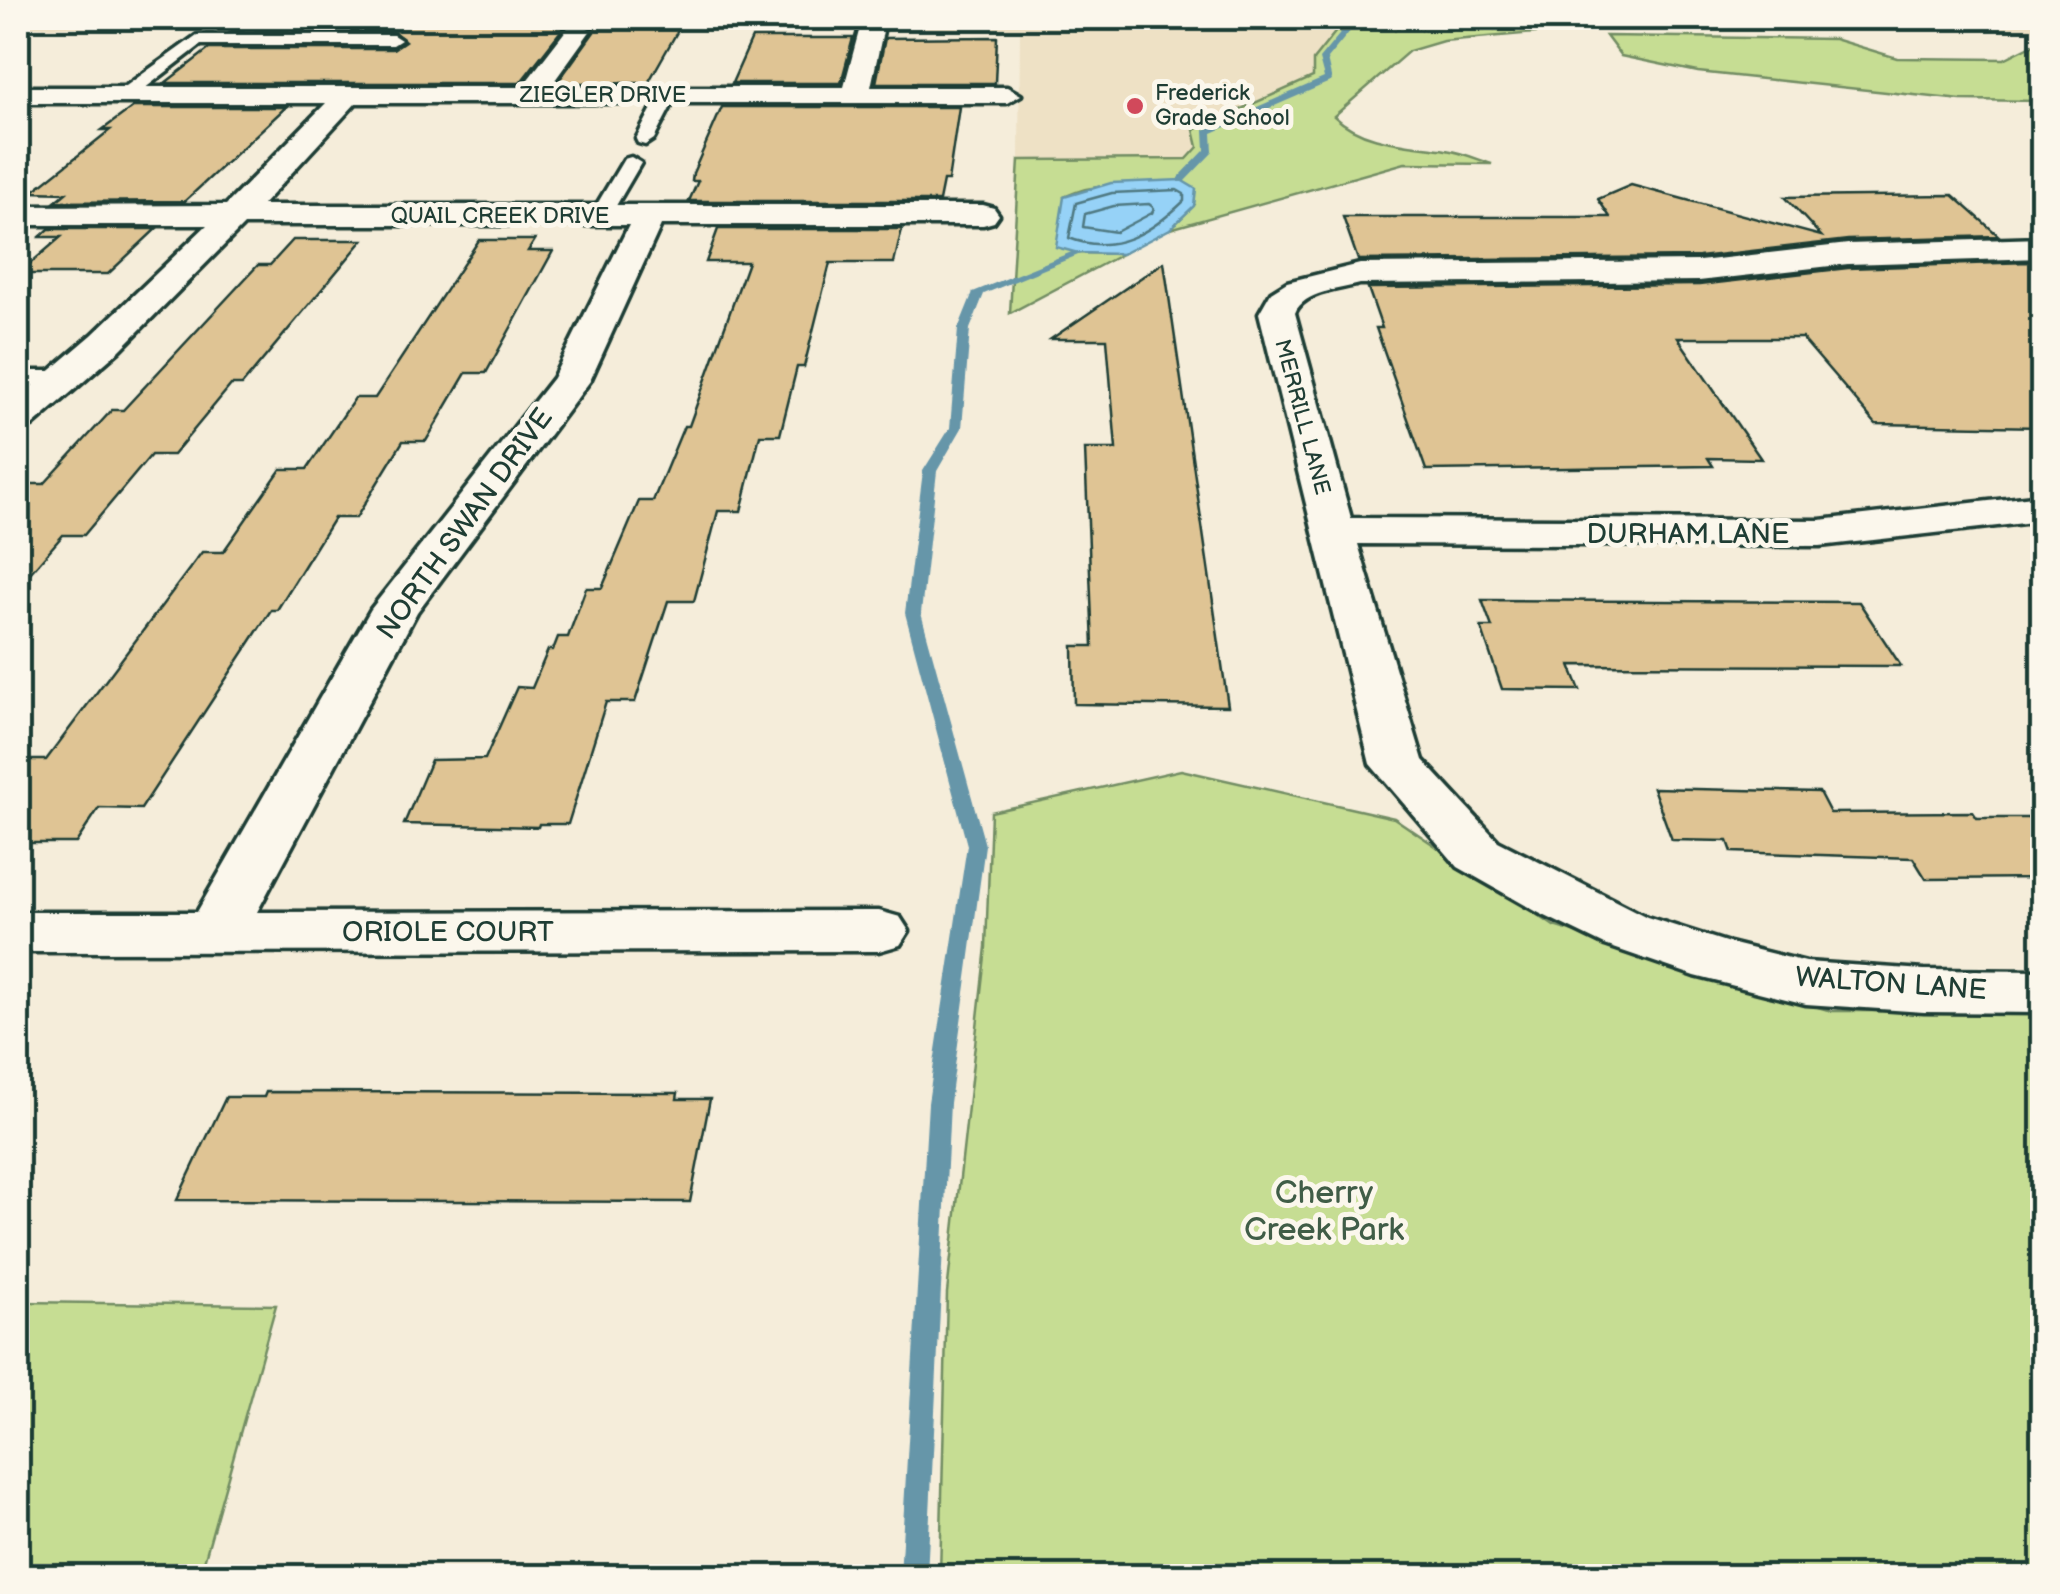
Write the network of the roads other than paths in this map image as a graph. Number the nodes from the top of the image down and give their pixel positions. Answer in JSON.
{"nodes":[{"id":1,"x":579,"y":30,"type":"dead end"},
{"id":2,"x":871,"y":30,"type":"dead end"},
{"id":3,"x":393,"y":40,"type":"dead end"},
{"id":4,"x":18,"y":95,"type":"edge"},
{"id":5,"x":125,"y":95,"type":"junction"},
{"id":6,"x":530,"y":95,"type":"junction"},
{"id":7,"x":668,"y":95,"type":"junction"},
{"id":8,"x":856,"y":95,"type":"junction"},
{"id":9,"x":1006,"y":95,"type":"dead end"},
{"id":10,"x":349,"y":96,"type":"junction"},
{"id":11,"x":645,"y":140,"type":"dead end"},
{"id":12,"x":630,"y":163,"type":"dead end"},
{"id":13,"x":18,"y":215,"type":"edge"},
{"id":14,"x":234,"y":215,"type":"junction"},
{"id":15,"x":983,"y":215,"type":"dead end"},
{"id":16,"x":600,"y":216,"type":"junction"},
{"id":17,"x":648,"y":216,"type":"junction"},
{"id":18,"x":2042,"y":248,"type":"edge"},
{"id":19,"x":18,"y":378,"type":"edge"},
{"id":20,"x":68,"y":378,"type":"junction"},
{"id":21,"x":18,"y":418,"type":"edge"},
{"id":22,"x":2042,"y":508,"type":"edge"},
{"id":23,"x":1332,"y":532,"type":"junction"},
{"id":24,"x":880,"y":931,"type":"dead end"},
{"id":25,"x":1626,"y":931,"type":"joint"},
{"id":26,"x":18,"y":932,"type":"edge"},
{"id":27,"x":215,"y":933,"type":"junction"},
{"id":28,"x":2042,"y":992,"type":"edge"}],
"edges":[{"from":1,"to":6,"type":"street"},
{"from":2,"to":8,"type":"street"},
{"from":3,"to":5,"type":"lane"},
{"from":4,"to":5,"type":"street","name":"ZIEGLER DRIVE"},
{"from":5,"to":10,"type":"street","name":"ZIEGLER DRIVE"},
{"from":6,"to":7,"type":"street","name":"ZIEGLER DRIVE"},
{"from":6,"to":10,"type":"street","name":"ZIEGLER DRIVE"},
{"from":7,"to":8,"type":"street","name":"ZIEGLER DRIVE"},
{"from":7,"to":11,"type":"lane"},
{"from":8,"to":9,"type":"street","name":"ZIEGLER DRIVE"},
{"from":10,"to":14,"type":"street"},
{"from":12,"to":16,"type":"lane"},
{"from":13,"to":14,"type":"street","name":"QUAIL CREEK DRIVE"},
{"from":14,"to":16,"type":"street","name":"QUAIL CREEK DRIVE"},
{"from":14,"to":20,"type":"street"},
{"from":15,"to":17,"type":"street","name":"QUAIL CREEK DRIVE"},
{"from":16,"to":17,"type":"street","name":"QUAIL CREEK DRIVE"},
{"from":17,"to":27,"type":"street","name":"NORTH SWAN DRIVE"},
{"from":18,"to":23,"type":"street","name":"MERRILL LANE"},
{"from":19,"to":20,"type":"lane"},
{"from":20,"to":21,"type":"street"},
{"from":22,"to":23,"type":"street","name":"DURHAM LANE"},
{"from":23,"to":25,"type":"street","name":"MERRILL LANE"},
{"from":24,"to":27,"type":"street","name":"ORIOLE COURT"},
{"from":25,"to":28,"type":"street","name":"WALTON LANE"},
{"from":26,"to":27,"type":"street","name":"ORIOLE COURT"}]}
